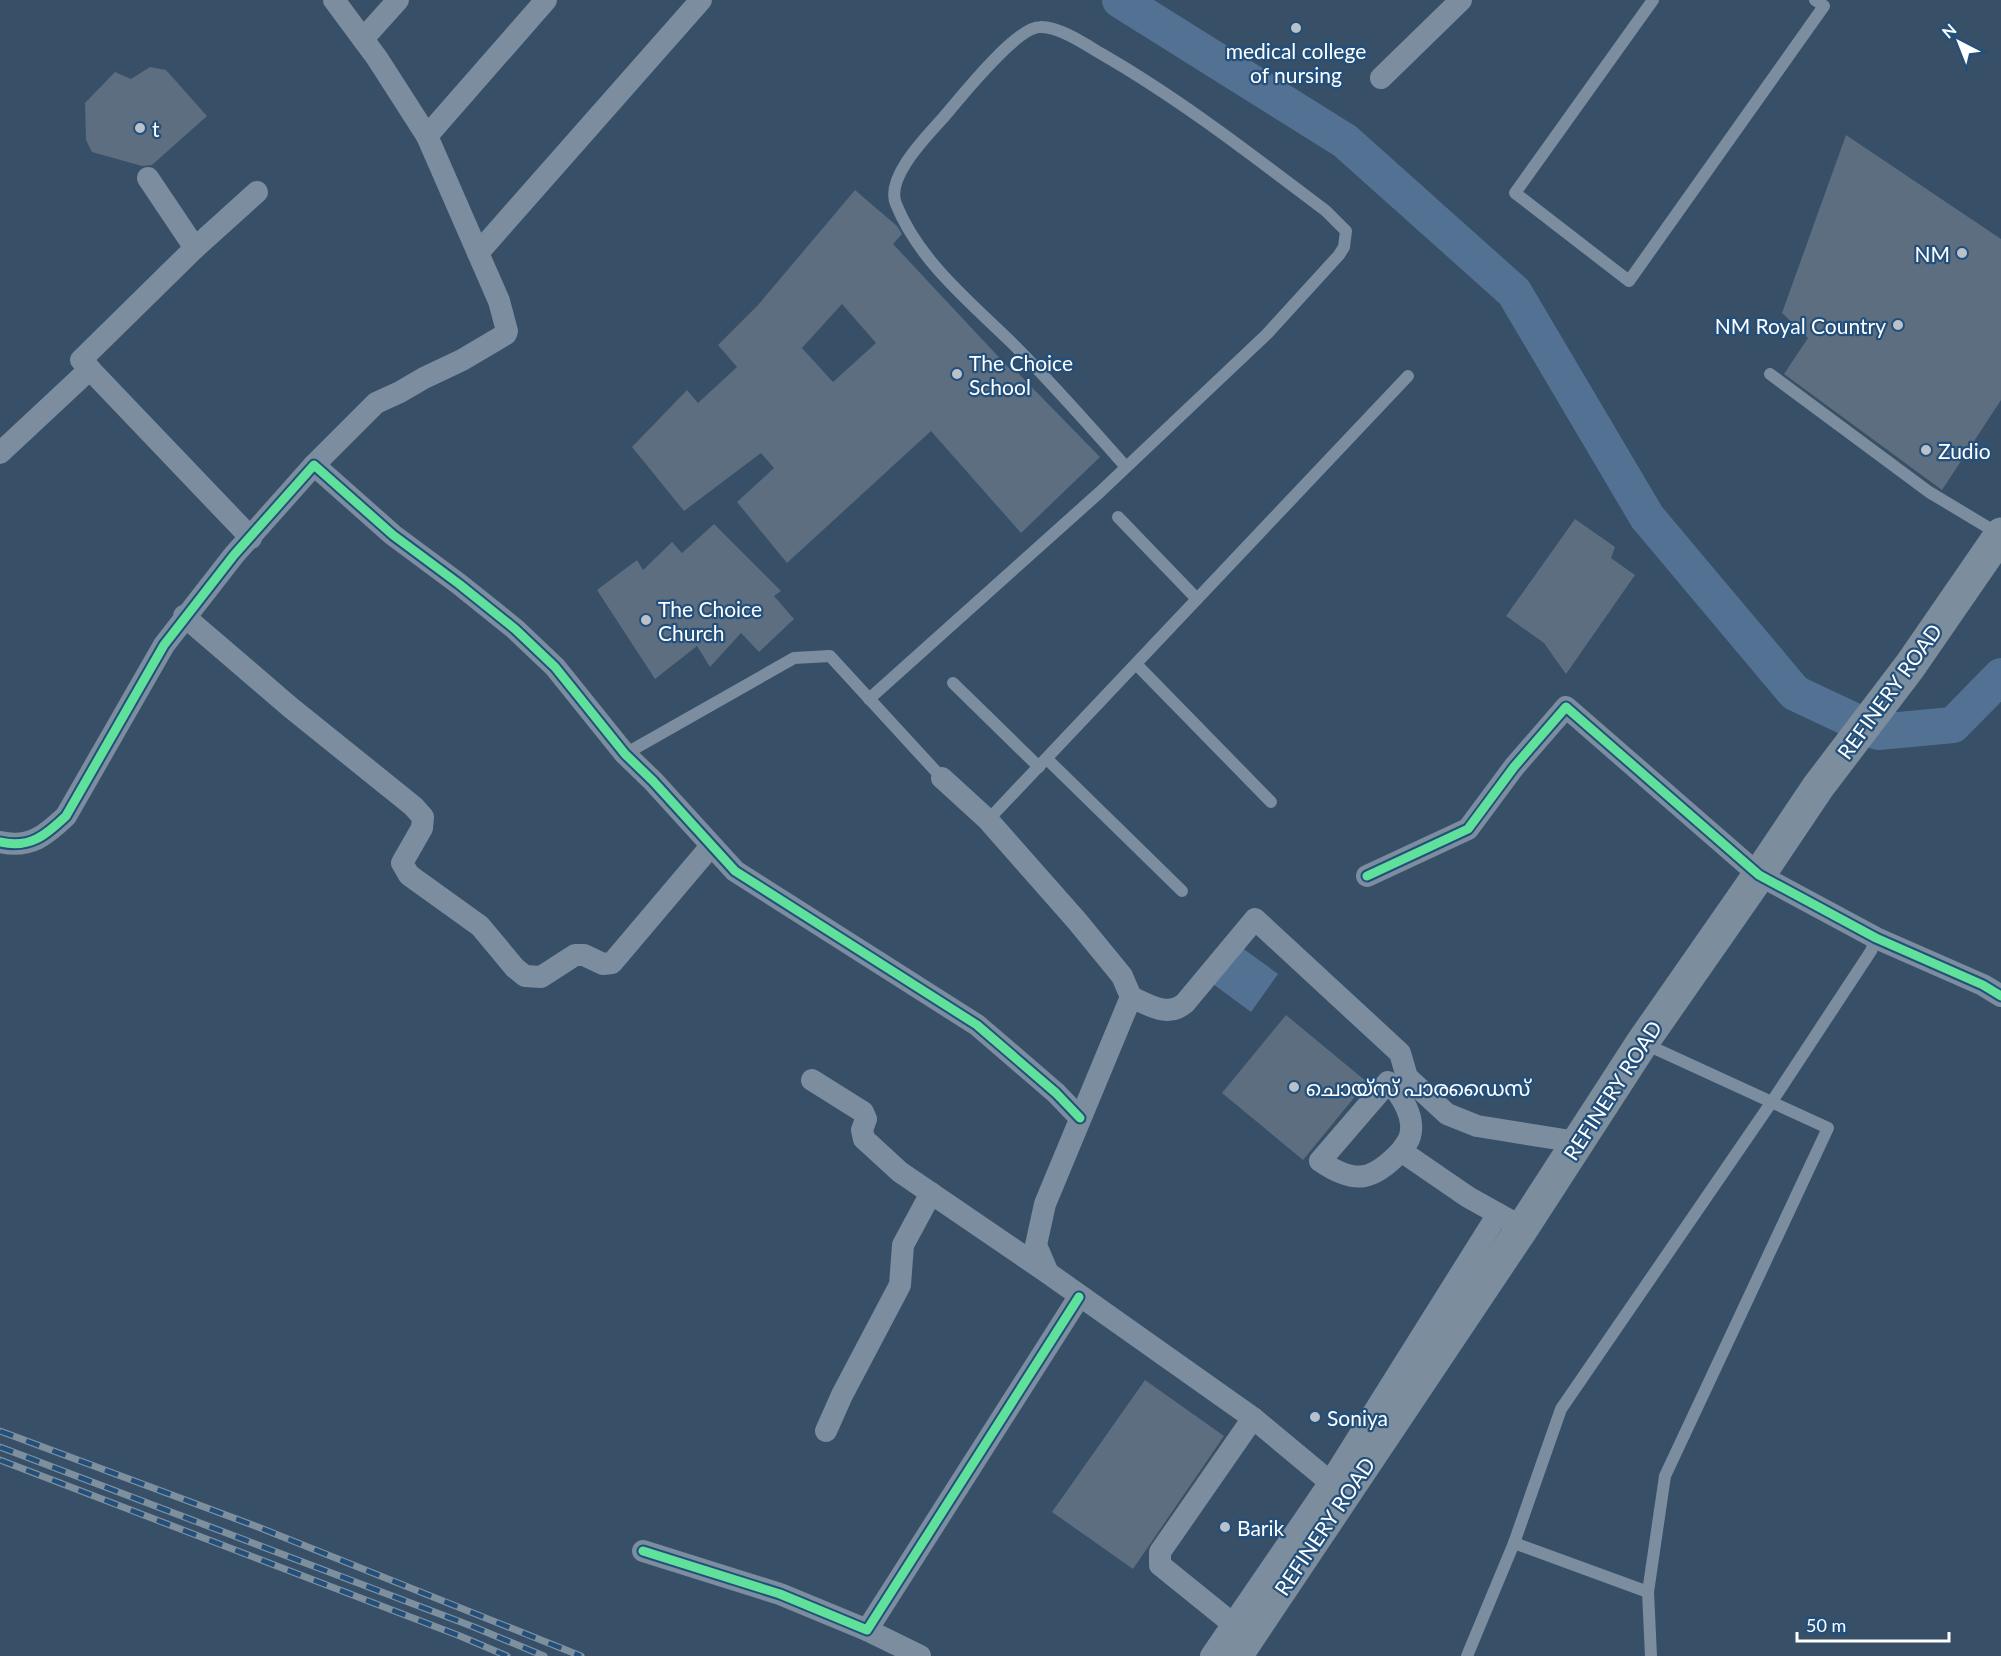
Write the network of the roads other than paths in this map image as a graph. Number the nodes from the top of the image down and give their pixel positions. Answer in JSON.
{"nodes":[{"id":1,"x":334,"y":0,"type":"edge"},
{"id":2,"x":398,"y":0,"type":"edge"},
{"id":3,"x":546,"y":0,"type":"edge"},
{"id":4,"x":701,"y":0,"type":"edge"},
{"id":5,"x":1461,"y":0,"type":"edge"},
{"id":6,"x":1653,"y":0,"type":"edge"},
{"id":7,"x":1815,"y":0,"type":"edge"},
{"id":8,"x":363,"y":39,"type":"junction"},
{"id":9,"x":1382,"y":78,"type":"dead end"},
{"id":10,"x":427,"y":136,"type":"junction"},
{"id":11,"x":148,"y":178,"type":"dead end"},
{"id":12,"x":257,"y":192,"type":"dead end"},
{"id":13,"x":195,"y":248,"type":"junction"},
{"id":14,"x":478,"y":253,"type":"junction"},
{"id":15,"x":90,"y":369,"type":"junction"},
{"id":16,"x":1770,"y":374,"type":"dead end"},
{"id":17,"x":1408,"y":376,"type":"dead end"},
{"id":18,"x":0,"y":453,"type":"edge"},
{"id":19,"x":314,"y":465,"type":"junction"},
{"id":20,"x":1126,"y":467,"type":"junction"},
{"id":21,"x":1118,"y":517,"type":"dead end"},
{"id":22,"x":2001,"y":534,"type":"edge"},
{"id":23,"x":250,"y":538,"type":"junction"},
{"id":24,"x":1197,"y":599,"type":"junction"},
{"id":25,"x":184,"y":616,"type":"junction"},
{"id":26,"x":1136,"y":664,"type":"junction"},
{"id":27,"x":953,"y":683,"type":"dead end"},
{"id":28,"x":869,"y":699,"type":"junction"},
{"id":29,"x":625,"y":754,"type":"junction"},
{"id":30,"x":1043,"y":763,"type":"junction"},
{"id":31,"x":942,"y":778,"type":"joint"},
{"id":32,"x":1270,"y":802,"type":"dead end"},
{"id":33,"x":988,"y":820,"type":"junction"},
{"id":34,"x":0,"y":842,"type":"edge"},
{"id":35,"x":711,"y":846,"type":"junction"},
{"id":36,"x":1763,"y":868,"type":"junction"},
{"id":37,"x":1367,"y":876,"type":"dead end"},
{"id":38,"x":1182,"y":891,"type":"dead end"},
{"id":39,"x":1876,"y":938,"type":"junction"},
{"id":40,"x":2001,"y":996,"type":"edge"},
{"id":41,"x":1131,"y":998,"type":"junction"},
{"id":42,"x":1642,"y":1043,"type":"junction"},
{"id":43,"x":812,"y":1080,"type":"dead end"},
{"id":44,"x":1772,"y":1103,"type":"junction"},
{"id":45,"x":1080,"y":1118,"type":"junction"},
{"id":46,"x":1577,"y":1142,"type":"junction"},
{"id":47,"x":1401,"y":1151,"type":"dead end"},
{"id":48,"x":931,"y":1193,"type":"junction"},
{"id":49,"x":1510,"y":1221,"type":"junction"},
{"id":50,"x":1048,"y":1273,"type":"junction"},
{"id":51,"x":1079,"y":1296,"type":"junction"},
{"id":52,"x":1253,"y":1418,"type":"junction"},
{"id":53,"x":825,"y":1431,"type":"dead end"},
{"id":54,"x":1330,"y":1482,"type":"junction"},
{"id":55,"x":1514,"y":1543,"type":"junction"},
{"id":56,"x":643,"y":1551,"type":"dead end"},
{"id":57,"x":1648,"y":1592,"type":"junction"},
{"id":58,"x":1233,"y":1624,"type":"junction"},
{"id":59,"x":867,"y":1630,"type":"junction"},
{"id":60,"x":920,"y":1656,"type":"edge"},
{"id":61,"x":1211,"y":1656,"type":"edge"},
{"id":62,"x":1236,"y":1656,"type":"edge"},
{"id":63,"x":1467,"y":1656,"type":"edge"},
{"id":64,"x":1651,"y":1656,"type":"edge"}],
"edges":[{"from":1,"to":8,"type":"street"},
{"from":2,"to":8,"type":"street"},
{"from":3,"to":10,"type":"street"},
{"from":4,"to":14,"type":"street"},
{"from":5,"to":9,"type":"street"},
{"from":6,"to":7,"type":"lane"},
{"from":8,"to":10,"type":"street"},
{"from":10,"to":14,"type":"street"},
{"from":11,"to":13,"type":"street"},
{"from":12,"to":13,"type":"street"},
{"from":13,"to":15,"type":"street"},
{"from":14,"to":19,"type":"street"},
{"from":15,"to":18,"type":"street"},
{"from":15,"to":23,"type":"street"},
{"from":16,"to":22,"type":"lane"},
{"from":17,"to":24,"type":"lane"},
{"from":19,"to":23,"type":"street"},
{"from":19,"to":29,"type":"street"},
{"from":20,"to":20,"type":"lane"},
{"from":20,"to":28,"type":"lane"},
{"from":21,"to":24,"type":"lane"},
{"from":22,"to":36,"type":"highway","name":"REFINERY ROAD"},
{"from":23,"to":25,"type":"street"},
{"from":24,"to":26,"type":"lane"},
{"from":25,"to":34,"type":"street"},
{"from":25,"to":35,"type":"street"},
{"from":26,"to":30,"type":"lane"},
{"from":26,"to":32,"type":"lane"},
{"from":27,"to":30,"type":"lane"},
{"from":28,"to":29,"type":"lane"},
{"from":28,"to":31,"type":"lane"},
{"from":29,"to":35,"type":"street"},
{"from":30,"to":33,"type":"lane"},
{"from":30,"to":38,"type":"lane"},
{"from":31,"to":33,"type":"street"},
{"from":33,"to":41,"type":"street"},
{"from":35,"to":45,"type":"street"},
{"from":36,"to":37,"type":"street"},
{"from":36,"to":39,"type":"street"},
{"from":36,"to":42,"type":"highway","name":"REFINERY ROAD"},
{"from":39,"to":40,"type":"street"},
{"from":39,"to":44,"type":"lane"},
{"from":41,"to":45,"type":"street"},
{"from":41,"to":46,"type":"street"},
{"from":42,"to":44,"type":"lane"},
{"from":42,"to":46,"type":"highway","name":"REFINERY ROAD"},
{"from":43,"to":48,"type":"street"},
{"from":44,"to":55,"type":"lane"},
{"from":44,"to":57,"type":"lane"},
{"from":45,"to":50,"type":"street"},
{"from":46,"to":49,"type":"highway","name":"REFINERY ROAD"},
{"from":47,"to":49,"type":"street"},
{"from":48,"to":50,"type":"street"},
{"from":48,"to":53,"type":"street"},
{"from":49,"to":54,"type":"street"},
{"from":49,"to":62,"type":"highway","name":"REFINERY ROAD"},
{"from":50,"to":51,"type":"street"},
{"from":51,"to":52,"type":"street"},
{"from":51,"to":59,"type":"street"},
{"from":52,"to":54,"type":"street"},
{"from":52,"to":58,"type":"street"},
{"from":54,"to":58,"type":"street"},
{"from":55,"to":57,"type":"lane"},
{"from":55,"to":63,"type":"lane"},
{"from":56,"to":59,"type":"street"},
{"from":57,"to":64,"type":"lane"},
{"from":58,"to":61,"type":"street"},
{"from":59,"to":60,"type":"street"}]}
